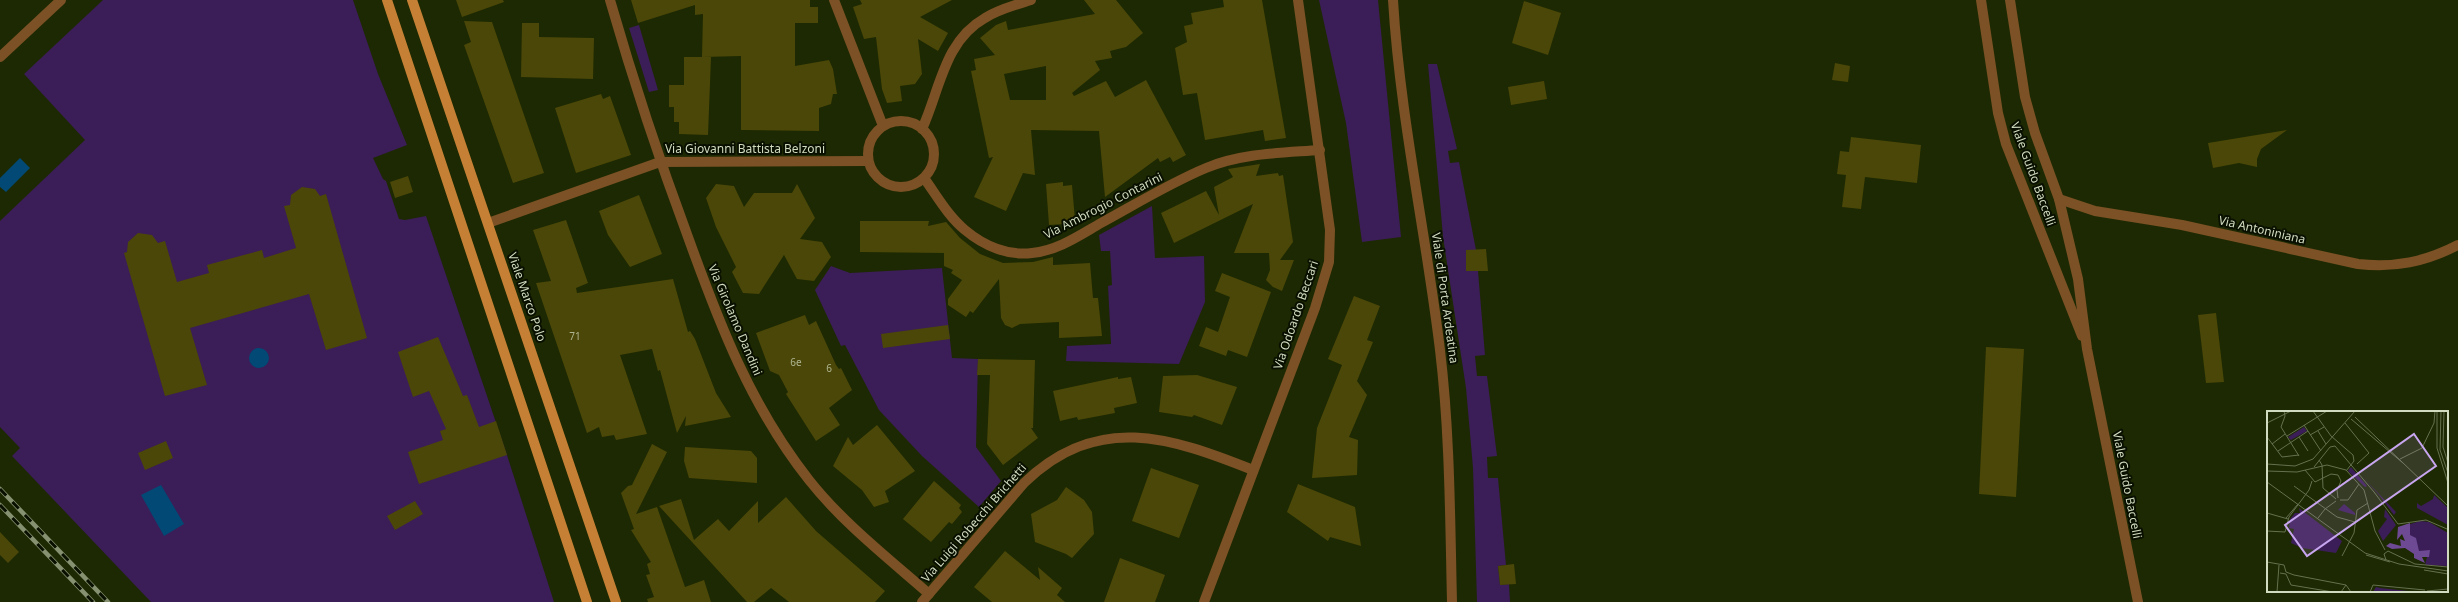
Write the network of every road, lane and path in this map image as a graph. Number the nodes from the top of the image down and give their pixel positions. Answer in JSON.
{"nodes":[{"id":1,"x":61,"y":0,"type":"edge"},
{"id":2,"x":387,"y":0,"type":"edge"},
{"id":3,"x":412,"y":0,"type":"edge"},
{"id":4,"x":610,"y":0,"type":"edge"},
{"id":5,"x":834,"y":0,"type":"edge"},
{"id":6,"x":1031,"y":0,"type":"edge"},
{"id":7,"x":1298,"y":0,"type":"edge"},
{"id":8,"x":1393,"y":0,"type":"edge"},
{"id":9,"x":1981,"y":0,"type":"edge"},
{"id":10,"x":2010,"y":0,"type":"edge"},
{"id":11,"x":0,"y":57,"type":"edge"},
{"id":12,"x":884,"y":126,"type":"junction"},
{"id":13,"x":922,"y":129,"type":"junction"},
{"id":14,"x":1320,"y":150,"type":"junction"},
{"id":15,"x":868,"y":161,"type":"junction"},
{"id":16,"x":660,"y":162,"type":"junction"},
{"id":17,"x":924,"y":178,"type":"junction"},
{"id":18,"x":2059,"y":199,"type":"junction"},
{"id":19,"x":488,"y":224,"type":"junction"},
{"id":20,"x":2458,"y":245,"type":"edge"},
{"id":21,"x":2087,"y":350,"type":"junction"},
{"id":22,"x":1253,"y":470,"type":"junction"},
{"id":23,"x":930,"y":594,"type":"junction"},
{"id":24,"x":587,"y":602,"type":"edge"},
{"id":25,"x":616,"y":602,"type":"edge"},
{"id":26,"x":922,"y":602,"type":"edge"},
{"id":27,"x":1204,"y":602,"type":"edge"},
{"id":28,"x":1452,"y":602,"type":"edge"},
{"id":29,"x":2138,"y":602,"type":"edge"}],
"edges":[{"from":1,"to":11,"type":"street"},
{"from":2,"to":24,"type":"main road"},
{"from":3,"to":19,"type":"main road","name":"Viale Marco Polo"},
{"from":4,"to":16,"type":"street","name":"Via Girolamo Dandini"},
{"from":5,"to":12,"type":"street"},
{"from":6,"to":13,"type":"street"},
{"from":7,"to":14,"type":"street","name":"Via Odoardo Beccari"},
{"from":8,"to":28,"type":"street","name":"Viale di Porta Ardeatina"},
{"from":9,"to":21,"type":"street","name":"Viale Guido Baccelli"},
{"from":10,"to":18,"type":"street","name":"Viale Guido Baccelli"},
{"from":12,"to":13,"type":"street"},
{"from":12,"to":15,"type":"street"},
{"from":13,"to":17,"type":"street"},
{"from":14,"to":17,"type":"street","name":"Via Ambrogio Contarini"},
{"from":14,"to":22,"type":"street","name":"Via Odoardo Beccari"},
{"from":15,"to":16,"type":"street","name":"Via Giovanni Battista Belzoni"},
{"from":15,"to":17,"type":"street"},
{"from":16,"to":19,"type":"street","name":"Via Giovanni Battista Belzoni"},
{"from":16,"to":23,"type":"street","name":"Via Girolamo Dandini"},
{"from":18,"to":20,"type":"street","name":"Via Antoniniana"},
{"from":18,"to":21,"type":"street","name":"Viale Guido Baccelli"},
{"from":19,"to":25,"type":"main road","name":"Viale Marco Polo"},
{"from":21,"to":29,"type":"street","name":"Viale Guido Baccelli"},
{"from":22,"to":23,"type":"street","name":"Via Luigi Robecchi Brichetti"},
{"from":22,"to":27,"type":"street","name":"Via Odoardo Beccari"},
{"from":23,"to":26,"type":"street","name":"Via Luigi Robecchi Brichetti"}]}
